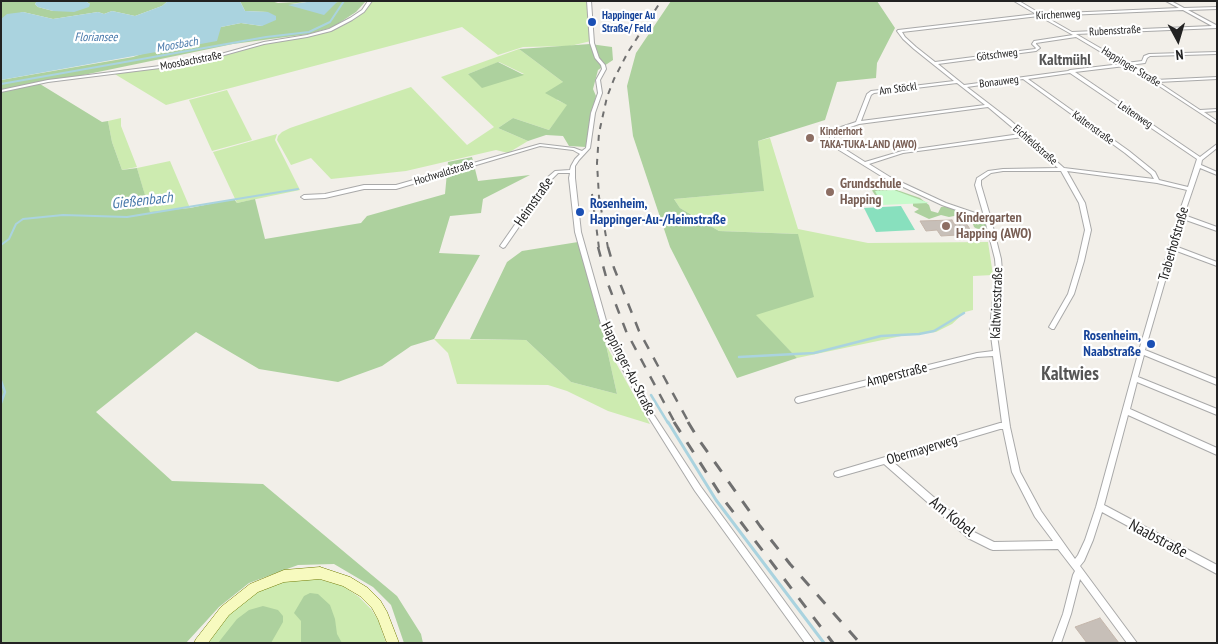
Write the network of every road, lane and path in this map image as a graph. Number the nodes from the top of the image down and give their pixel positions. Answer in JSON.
{"nodes":[{"id":1,"x":370,"y":1,"type":"edge"},
{"id":2,"x":589,"y":1,"type":"edge"},
{"id":3,"x":1016,"y":1,"type":"edge"},
{"id":4,"x":1168,"y":1,"type":"edge"},
{"id":5,"x":1217,"y":8,"type":"edge"},
{"id":6,"x":1182,"y":9,"type":"junction"},
{"id":7,"x":1039,"y":15,"type":"junction"},
{"id":8,"x":1217,"y":27,"type":"edge"},
{"id":9,"x":900,"y":31,"type":"joint"},
{"id":10,"x":1075,"y":34,"type":"junction"},
{"id":11,"x":1217,"y":53,"type":"edge"},
{"id":12,"x":934,"y":63,"type":"junction"},
{"id":13,"x":1124,"y":63,"type":"junction"},
{"id":14,"x":1070,"y":71,"type":"junction"},
{"id":15,"x":1024,"y":78,"type":"junction"},
{"id":16,"x":1217,"y":78,"type":"edge"},
{"id":17,"x":1154,"y":81,"type":"junction"},
{"id":18,"x":957,"y":82,"type":"junction"},
{"id":19,"x":963,"y":86,"type":"junction"},
{"id":20,"x":1,"y":91,"type":"edge"},
{"id":21,"x":988,"y":106,"type":"junction"},
{"id":22,"x":1217,"y":110,"type":"edge"},
{"id":23,"x":1200,"y":111,"type":"junction"},
{"id":24,"x":858,"y":123,"type":"junction"},
{"id":25,"x":1217,"y":123,"type":"edge"},
{"id":26,"x":1024,"y":135,"type":"junction"},
{"id":27,"x":1217,"y":145,"type":"edge"},
{"id":28,"x":582,"y":153,"type":"junction"},
{"id":29,"x":1200,"y":159,"type":"junction"},
{"id":30,"x":864,"y":164,"type":"junction"},
{"id":31,"x":1198,"y":166,"type":"junction"},
{"id":32,"x":1063,"y":169,"type":"junction"},
{"id":33,"x":572,"y":172,"type":"junction"},
{"id":34,"x":1217,"y":174,"type":"edge"},
{"id":35,"x":1157,"y":181,"type":"junction"},
{"id":36,"x":1190,"y":189,"type":"junction"},
{"id":37,"x":304,"y":197,"type":"dead end"},
{"id":38,"x":1181,"y":216,"type":"junction"},
{"id":39,"x":988,"y":219,"type":"junction"},
{"id":40,"x":1217,"y":229,"type":"edge"},
{"id":41,"x":503,"y":246,"type":"dead end"},
{"id":42,"x":1172,"y":248,"type":"junction"},
{"id":43,"x":1217,"y":264,"type":"edge"},
{"id":44,"x":1052,"y":327,"type":"dead end"},
{"id":45,"x":1142,"y":351,"type":"junction"},
{"id":46,"x":996,"y":353,"type":"junction"},
{"id":47,"x":1135,"y":378,"type":"junction"},
{"id":48,"x":1217,"y":382,"type":"edge"},
{"id":49,"x":798,"y":400,"type":"dead end"},
{"id":50,"x":1126,"y":411,"type":"junction"},
{"id":51,"x":1217,"y":412,"type":"edge"},
{"id":52,"x":1006,"y":427,"type":"junction"},
{"id":53,"x":1217,"y":452,"type":"edge"},
{"id":54,"x":886,"y":461,"type":"junction"},
{"id":55,"x":838,"y":474,"type":"dead end"},
{"id":56,"x":1100,"y":507,"type":"junction"},
{"id":57,"x":1060,"y":546,"type":"junction"},
{"id":58,"x":1077,"y":570,"type":"junction"},
{"id":59,"x":1217,"y":570,"type":"edge"},
{"id":60,"x":200,"y":643,"type":"edge"},
{"id":61,"x":393,"y":643,"type":"edge"},
{"id":62,"x":811,"y":643,"type":"edge"},
{"id":63,"x":1056,"y":643,"type":"edge"},
{"id":64,"x":1133,"y":643,"type":"edge"}],
"edges":[{"from":1,"to":20,"type":"street","name":"Moosbachstraße"},
{"from":2,"to":28,"type":"street"},
{"from":3,"to":7,"type":"street","name":"Happinger Straße"},
{"from":4,"to":6,"type":"street"},
{"from":5,"to":6,"type":"street","name":"Kirchenweg"},
{"from":6,"to":7,"type":"street","name":"Kirchenweg"},
{"from":6,"to":8,"type":"street"},
{"from":7,"to":9,"type":"street","name":"Kirchenweg"},
{"from":7,"to":10,"type":"street","name":"Happinger Straße"},
{"from":8,"to":10,"type":"street","name":"Rubensstraße"},
{"from":9,"to":12,"type":"street","name":"Eichfeldstraße"},
{"from":10,"to":12,"type":"street","name":"Götschweg"},
{"from":10,"to":13,"type":"street","name":"Happinger Straße"},
{"from":11,"to":13,"type":"street","name":"Bonauweg"},
{"from":12,"to":18,"type":"street","name":"Eichfeldstraße"},
{"from":13,"to":14,"type":"street","name":"Bonauweg"},
{"from":13,"to":17,"type":"street","name":"Happinger Straße"},
{"from":14,"to":15,"type":"street","name":"Bonauweg"},
{"from":14,"to":29,"type":"street","name":"Leitenweg"},
{"from":15,"to":19,"type":"street","name":"Bonauweg"},
{"from":15,"to":35,"type":"street","name":"Kaltenstraße"},
{"from":16,"to":17,"type":"street"},
{"from":17,"to":23,"type":"street","name":"Happinger Straße"},
{"from":18,"to":19,"type":"street","name":"Eichfeldstraße"},
{"from":18,"to":24,"type":"street","name":"Am Stöckl"},
{"from":19,"to":21,"type":"street","name":"Eichfeldstraße"},
{"from":21,"to":24,"type":"street"},
{"from":21,"to":26,"type":"street","name":"Eichfeldstraße"},
{"from":22,"to":23,"type":"street"},
{"from":23,"to":25,"type":"street","name":"Happinger Straße"},
{"from":24,"to":30,"type":"street"},
{"from":26,"to":30,"type":"street"},
{"from":26,"to":32,"type":"street","name":"Eichfeldstraße"},
{"from":27,"to":29,"type":"street"},
{"from":28,"to":33,"type":"street"},
{"from":28,"to":37,"type":"street","name":"Hochwaldstraße"},
{"from":29,"to":31,"type":"street","name":"Traberhofstraße"},
{"from":30,"to":39,"type":"street"},
{"from":31,"to":34,"type":"street"},
{"from":31,"to":36,"type":"street","name":"Traberhofstraße"},
{"from":32,"to":35,"type":"street","name":"Kaltwiesstraße"},
{"from":32,"to":39,"type":"street","name":"Kaltwiesstraße"},
{"from":32,"to":44,"type":"street","name":"Eichfeldstraße"},
{"from":33,"to":41,"type":"street","name":"Heimstraße"},
{"from":33,"to":62,"type":"street","name":"Happinger-Au-Straße"},
{"from":35,"to":36,"type":"street","name":"Kaltwiesstraße"},
{"from":36,"to":38,"type":"street","name":"Traberhofstraße"},
{"from":38,"to":40,"type":"street"},
{"from":38,"to":42,"type":"street","name":"Traberhofstraße"},
{"from":39,"to":46,"type":"street","name":"Kaltwiesstraße"},
{"from":42,"to":43,"type":"street"},
{"from":42,"to":45,"type":"street","name":"Traberhofstraße"},
{"from":45,"to":47,"type":"street","name":"Traberhofstraße"},
{"from":45,"to":48,"type":"street"},
{"from":46,"to":49,"type":"street","name":"Amperstraße"},
{"from":46,"to":52,"type":"street","name":"Kaltwiesstraße"},
{"from":47,"to":50,"type":"street","name":"Traberhofstraße"},
{"from":47,"to":51,"type":"street"},
{"from":50,"to":53,"type":"street"},
{"from":50,"to":56,"type":"street","name":"Traberhofstraße"},
{"from":52,"to":54,"type":"street","name":"Obermayerweg"},
{"from":52,"to":57,"type":"street","name":"Kaltwiesstraße"},
{"from":54,"to":55,"type":"street","name":"Obermayerweg"},
{"from":54,"to":57,"type":"street","name":"Am Kobel"},
{"from":56,"to":58,"type":"street","name":"Traberhofstraße"},
{"from":56,"to":59,"type":"street","name":"Naabstraße"},
{"from":57,"to":58,"type":"street","name":"Kaltwiesstraße"},
{"from":58,"to":63,"type":"street","name":"Traberhofstraße"},
{"from":58,"to":64,"type":"street","name":"Kaltwiesstraße"},
{"from":60,"to":61,"type":"main road"}]}
